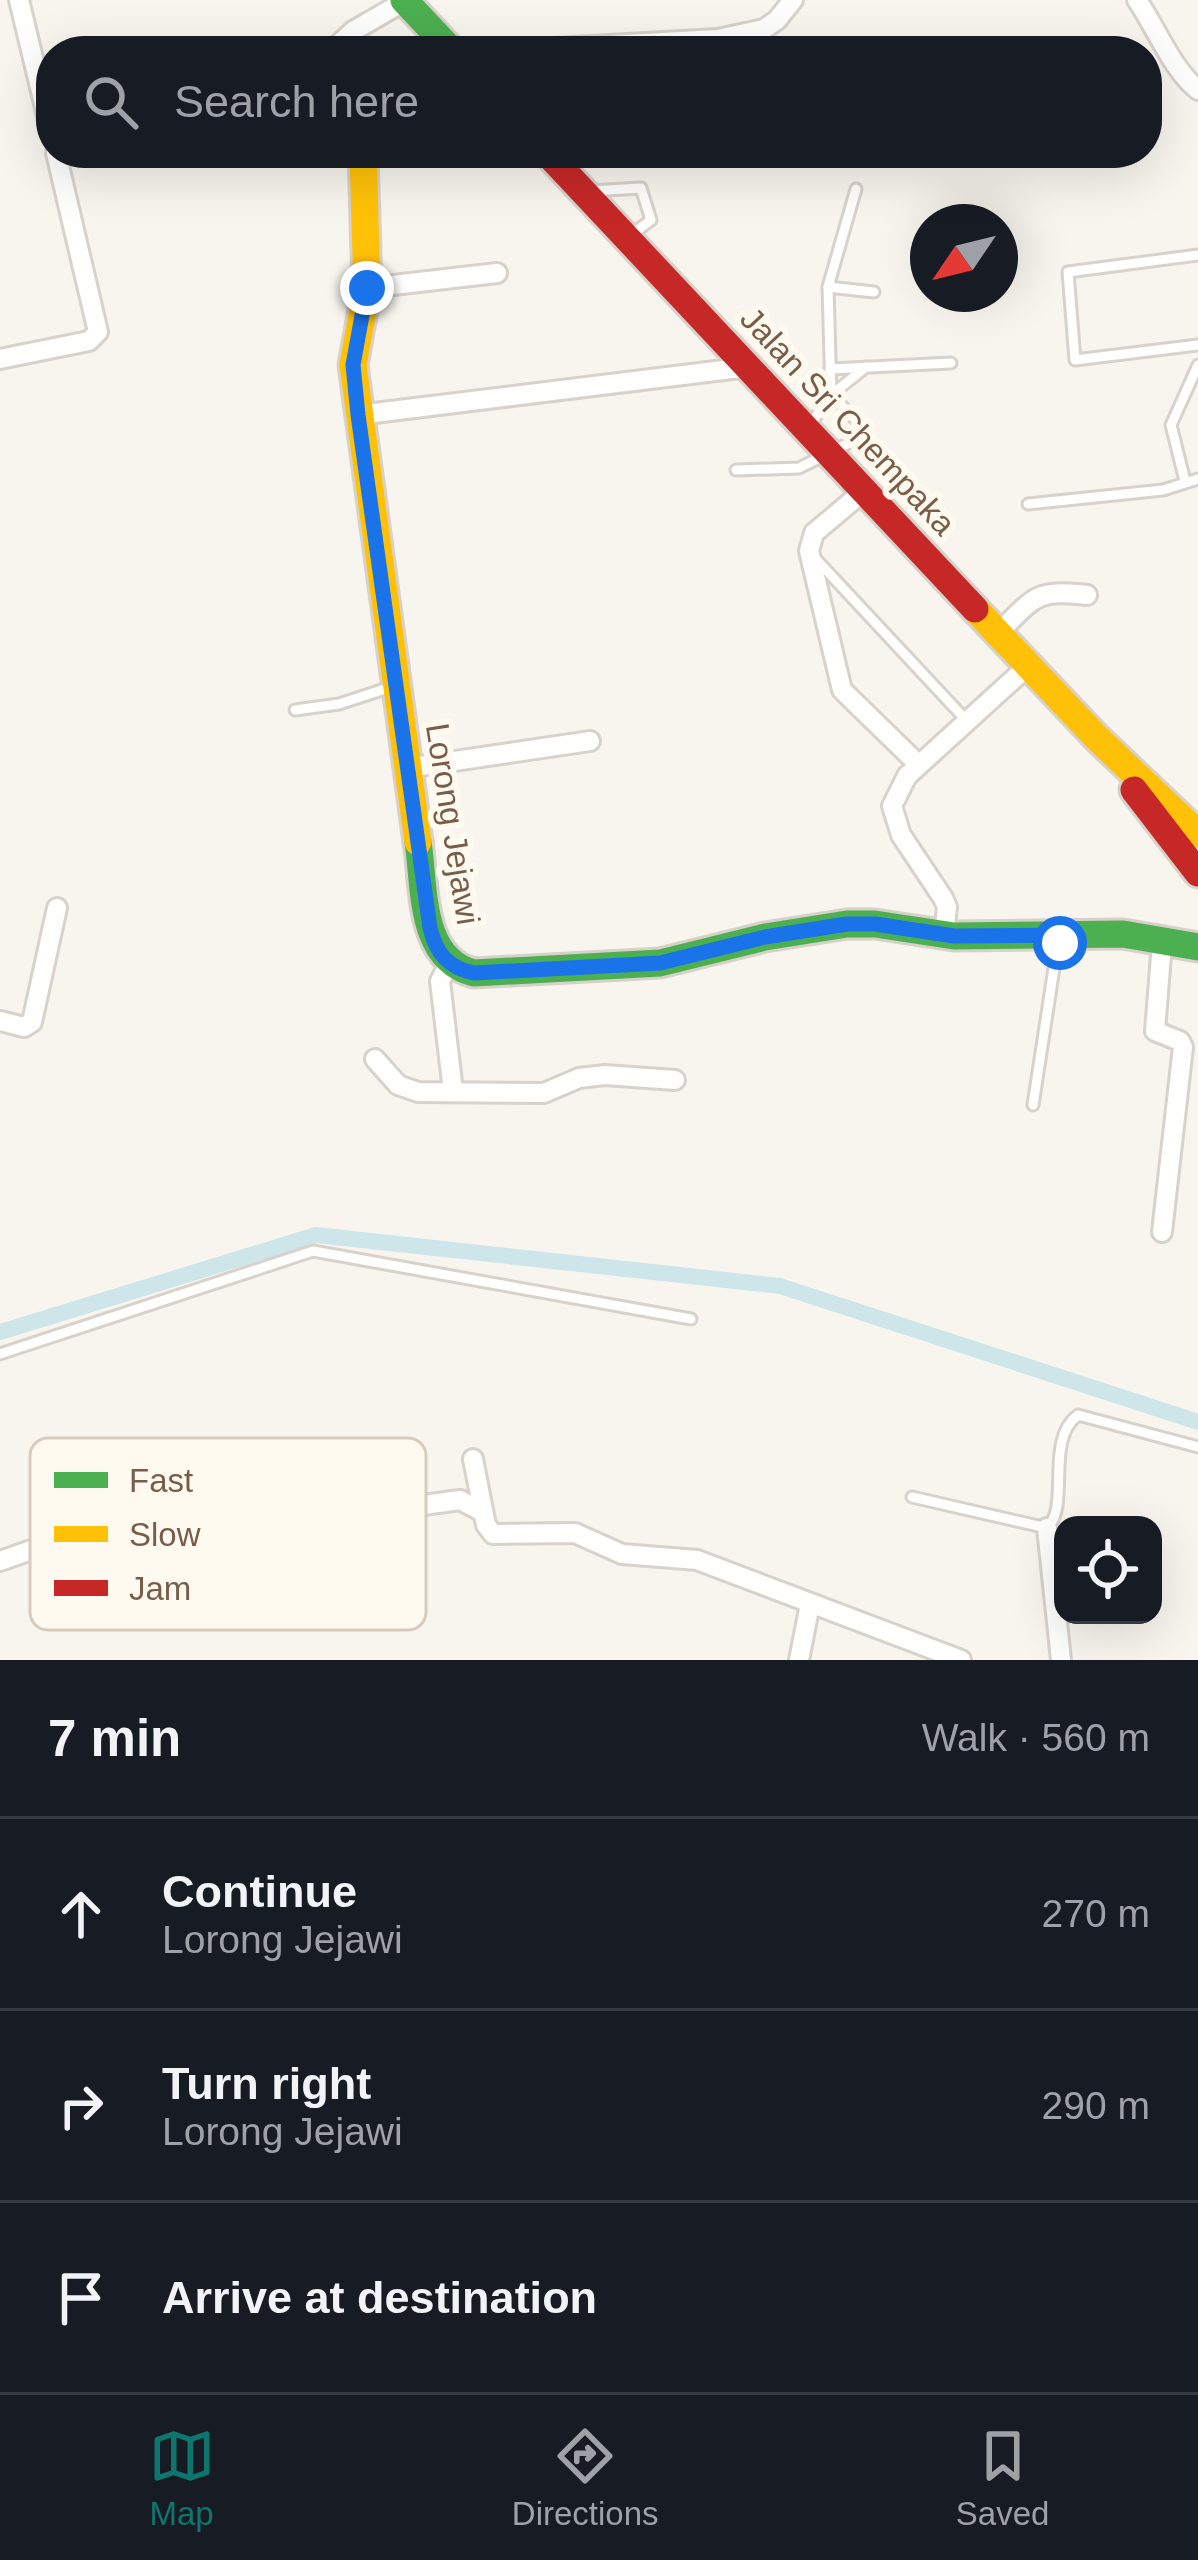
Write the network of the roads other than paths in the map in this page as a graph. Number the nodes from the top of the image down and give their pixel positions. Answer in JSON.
{"nodes":[{"id":1,"x":19,"y":0,"type":"edge"},
{"id":2,"x":793,"y":0,"type":"edge"},
{"id":3,"x":1136,"y":0,"type":"edge"},
{"id":4,"x":404,"y":1,"type":"edge"},
{"id":5,"x":350,"y":36,"type":"edge"},
{"id":6,"x":438,"y":36,"type":"edge"},
{"id":7,"x":732,"y":36,"type":"edge"},
{"id":8,"x":1160,"y":36,"type":"edge"},
{"id":9,"x":1162,"y":39,"type":"edge"},
{"id":10,"x":36,"y":71,"type":"edge"},
{"id":11,"x":1198,"y":90,"type":"edge"},
{"id":12,"x":60,"y":168,"type":"edge"},
{"id":13,"x":363,"y":168,"type":"edge"},
{"id":14,"x":561,"y":168,"type":"edge"},
{"id":15,"x":856,"y":189,"type":"dead end"},
{"id":16,"x":584,"y":192,"type":"junction"},
{"id":17,"x":627,"y":238,"type":"junction"},
{"id":18,"x":1198,"y":255,"type":"edge"},
{"id":19,"x":497,"y":273,"type":"dead end"},
{"id":20,"x":828,"y":287,"type":"junction"},
{"id":21,"x":367,"y":288,"type":"junction"},
{"id":22,"x":874,"y":292,"type":"dead end"},
{"id":23,"x":1198,"y":344,"type":"edge"},
{"id":24,"x":0,"y":359,"type":"edge"},
{"id":25,"x":950,"y":363,"type":"dead end"},
{"id":26,"x":1198,"y":365,"type":"edge"},
{"id":27,"x":748,"y":367,"type":"junction"},
{"id":28,"x":866,"y":368,"type":"junction"},
{"id":29,"x":830,"y":369,"type":"junction"},
{"id":30,"x":831,"y":395,"type":"junction"},
{"id":31,"x":358,"y":415,"type":"junction"},
{"id":32,"x":806,"y":429,"type":"junction"},
{"id":33,"x":828,"y":452,"type":"junction"},
{"id":34,"x":736,"y":470,"type":"dead end"},
{"id":35,"x":1198,"y":479,"type":"edge"},
{"id":36,"x":1185,"y":481,"type":"junction"},
{"id":37,"x":864,"y":490,"type":"junction"},
{"id":38,"x":1028,"y":504,"type":"dead end"},
{"id":39,"x":809,"y":551,"type":"junction"},
{"id":40,"x":1088,"y":595,"type":"dead end"},
{"id":41,"x":998,"y":634,"type":"junction"},
{"id":42,"x":1028,"y":666,"type":"junction"},
{"id":43,"x":397,"y":686,"type":"junction"},
{"id":44,"x":295,"y":710,"type":"dead end"},
{"id":45,"x":966,"y":720,"type":"junction"},
{"id":46,"x":1096,"y":738,"type":"junction"},
{"id":47,"x":590,"y":741,"type":"dead end"},
{"id":48,"x":919,"y":765,"type":"junction"},
{"id":49,"x":407,"y":768,"type":"junction"},
{"id":50,"x":1198,"y":834,"type":"edge"},
{"id":51,"x":1198,"y":873,"type":"edge"},
{"id":52,"x":57,"y":908,"type":"dead end"},
{"id":53,"x":944,"y":935,"type":"junction"},
{"id":54,"x":1067,"y":935,"type":"junction"},
{"id":55,"x":1162,"y":943,"type":"junction"},
{"id":56,"x":1198,"y":947,"type":"edge"},
{"id":57,"x":449,"y":964,"type":"junction"},
{"id":58,"x":0,"y":1021,"type":"edge"},
{"id":59,"x":375,"y":1059,"type":"dead end"},
{"id":60,"x":675,"y":1080,"type":"dead end"},
{"id":61,"x":454,"y":1091,"type":"junction"},
{"id":62,"x":1033,"y":1105,"type":"dead end"},
{"id":63,"x":1162,"y":1232,"type":"dead end"},
{"id":64,"x":691,"y":1319,"type":"dead end"},
{"id":65,"x":0,"y":1354,"type":"edge"},
{"id":66,"x":1198,"y":1447,"type":"edge"},
{"id":67,"x":473,"y":1459,"type":"dead end"},
{"id":68,"x":912,"y":1497,"type":"dead end"},
{"id":69,"x":426,"y":1505,"type":"edge"},
{"id":70,"x":483,"y":1512,"type":"junction"},
{"id":71,"x":1047,"y":1528,"type":"junction"},
{"id":72,"x":30,"y":1550,"type":"edge"},
{"id":73,"x":0,"y":1561,"type":"edge"},
{"id":74,"x":810,"y":1604,"type":"junction"},
{"id":75,"x":799,"y":1660,"type":"edge"},
{"id":76,"x":961,"y":1660,"type":"edge"},
{"id":77,"x":1061,"y":1660,"type":"edge"}],
"edges":[{"from":1,"to":10,"type":"street"},
{"from":2,"to":7,"type":"street"},
{"from":3,"to":8,"type":"street"},
{"from":4,"to":5,"type":"street"},
{"from":4,"to":6,"type":"street"},
{"from":9,"to":11,"type":"street"},
{"from":12,"to":24,"type":"street"},
{"from":13,"to":21,"type":"street","name":"Lorong Jejawi"},
{"from":14,"to":16,"type":"street","name":"Jalan Sri Chempaka"},
{"from":15,"to":20,"type":"lane"},
{"from":16,"to":17,"type":"street","name":"Jalan Sri Chempaka"},
{"from":16,"to":17,"type":"lane"},
{"from":17,"to":27,"type":"street","name":"Jalan Sri Chempaka"},
{"from":18,"to":23,"type":"lane"},
{"from":19,"to":21,"type":"street"},
{"from":20,"to":22,"type":"lane"},
{"from":20,"to":29,"type":"lane"},
{"from":21,"to":31,"type":"street","name":"Lorong Jejawi"},
{"from":25,"to":28,"type":"lane"},
{"from":26,"to":36,"type":"lane"},
{"from":27,"to":31,"type":"street"},
{"from":27,"to":32,"type":"street","name":"Jalan Sri Chempaka"},
{"from":28,"to":29,"type":"lane"},
{"from":28,"to":30,"type":"lane"},
{"from":29,"to":30,"type":"lane"},
{"from":30,"to":32,"type":"lane"},
{"from":30,"to":33,"type":"lane"},
{"from":31,"to":43,"type":"street","name":"Lorong Jejawi"},
{"from":32,"to":33,"type":"street","name":"Jalan Sri Chempaka"},
{"from":33,"to":34,"type":"lane"},
{"from":33,"to":37,"type":"street","name":"Jalan Sri Chempaka"},
{"from":35,"to":36,"type":"lane"},
{"from":36,"to":38,"type":"lane"},
{"from":37,"to":39,"type":"street"},
{"from":37,"to":41,"type":"street","name":"Jalan Sri Chempaka"},
{"from":39,"to":45,"type":"lane"},
{"from":39,"to":48,"type":"street"},
{"from":40,"to":41,"type":"street"},
{"from":41,"to":42,"type":"street","name":"Jalan Sri Chempaka"},
{"from":42,"to":45,"type":"street"},
{"from":42,"to":46,"type":"street","name":"Jalan Sri Chempaka"},
{"from":43,"to":44,"type":"lane"},
{"from":43,"to":49,"type":"street","name":"Lorong Jejawi"},
{"from":45,"to":48,"type":"street"},
{"from":46,"to":50,"type":"street"},
{"from":46,"to":51,"type":"street"},
{"from":47,"to":49,"type":"street"},
{"from":48,"to":53,"type":"street"},
{"from":49,"to":57,"type":"street","name":"Lorong Jejawi"},
{"from":52,"to":58,"type":"street"},
{"from":53,"to":54,"type":"street","name":"Lorong Jejawi"},
{"from":53,"to":57,"type":"street","name":"Lorong Jejawi"},
{"from":54,"to":55,"type":"street","name":"Lorong Jejawi"},
{"from":54,"to":62,"type":"lane"},
{"from":55,"to":56,"type":"street","name":"Lorong Jejawi"},
{"from":55,"to":63,"type":"street"},
{"from":57,"to":61,"type":"street"},
{"from":59,"to":61,"type":"street"},
{"from":60,"to":61,"type":"street"},
{"from":64,"to":65,"type":"lane"},
{"from":66,"to":71,"type":"lane"},
{"from":67,"to":70,"type":"street"},
{"from":68,"to":71,"type":"lane"},
{"from":69,"to":70,"type":"street"},
{"from":70,"to":74,"type":"street"},
{"from":71,"to":77,"type":"street"},
{"from":72,"to":73,"type":"street"},
{"from":74,"to":75,"type":"street"},
{"from":74,"to":76,"type":"street"}]}
